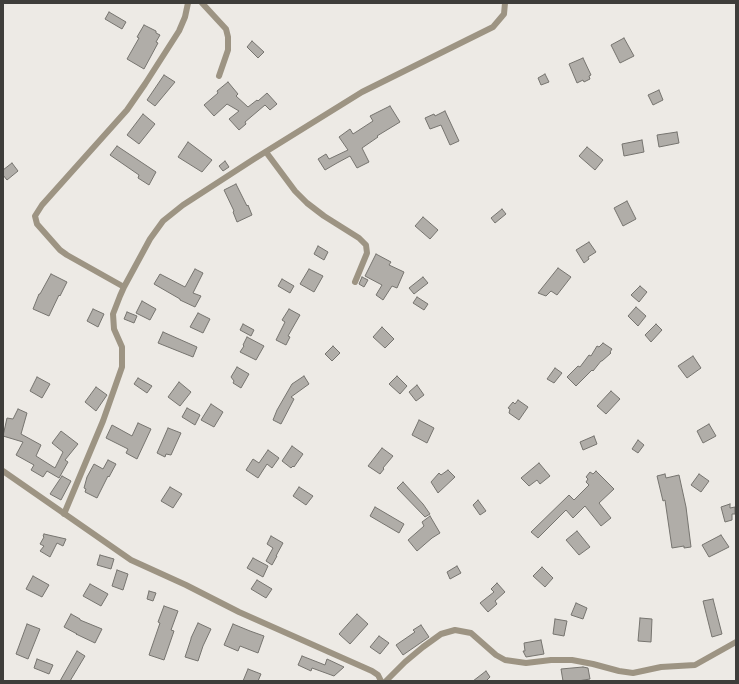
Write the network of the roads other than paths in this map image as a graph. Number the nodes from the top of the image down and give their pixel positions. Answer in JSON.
{"nodes":[{"id":1,"x":188,"y":3,"type":"edge"},
{"id":2,"x":202,"y":3,"type":"edge"},
{"id":3,"x":505,"y":3,"type":"edge"},
{"id":4,"x":219,"y":76,"type":"dead end"},
{"id":5,"x":266,"y":152,"type":"junction"},
{"id":6,"x":355,"y":282,"type":"dead end"},
{"id":7,"x":124,"y":287,"type":"junction"},
{"id":8,"x":3,"y":471,"type":"edge"},
{"id":9,"x":64,"y":514,"type":"junction"},
{"id":10,"x":736,"y":642,"type":"edge"},
{"id":11,"x":381,"y":681,"type":"edge"},
{"id":12,"x":386,"y":681,"type":"edge"}],
"edges":[{"from":1,"to":7,"type":"street"},
{"from":2,"to":4,"type":"street"},
{"from":3,"to":5,"type":"street"},
{"from":5,"to":6,"type":"street"},
{"from":5,"to":7,"type":"street"},
{"from":7,"to":9,"type":"street"},
{"from":8,"to":9,"type":"street"},
{"from":9,"to":11,"type":"street"},
{"from":10,"to":12,"type":"street"}]}
